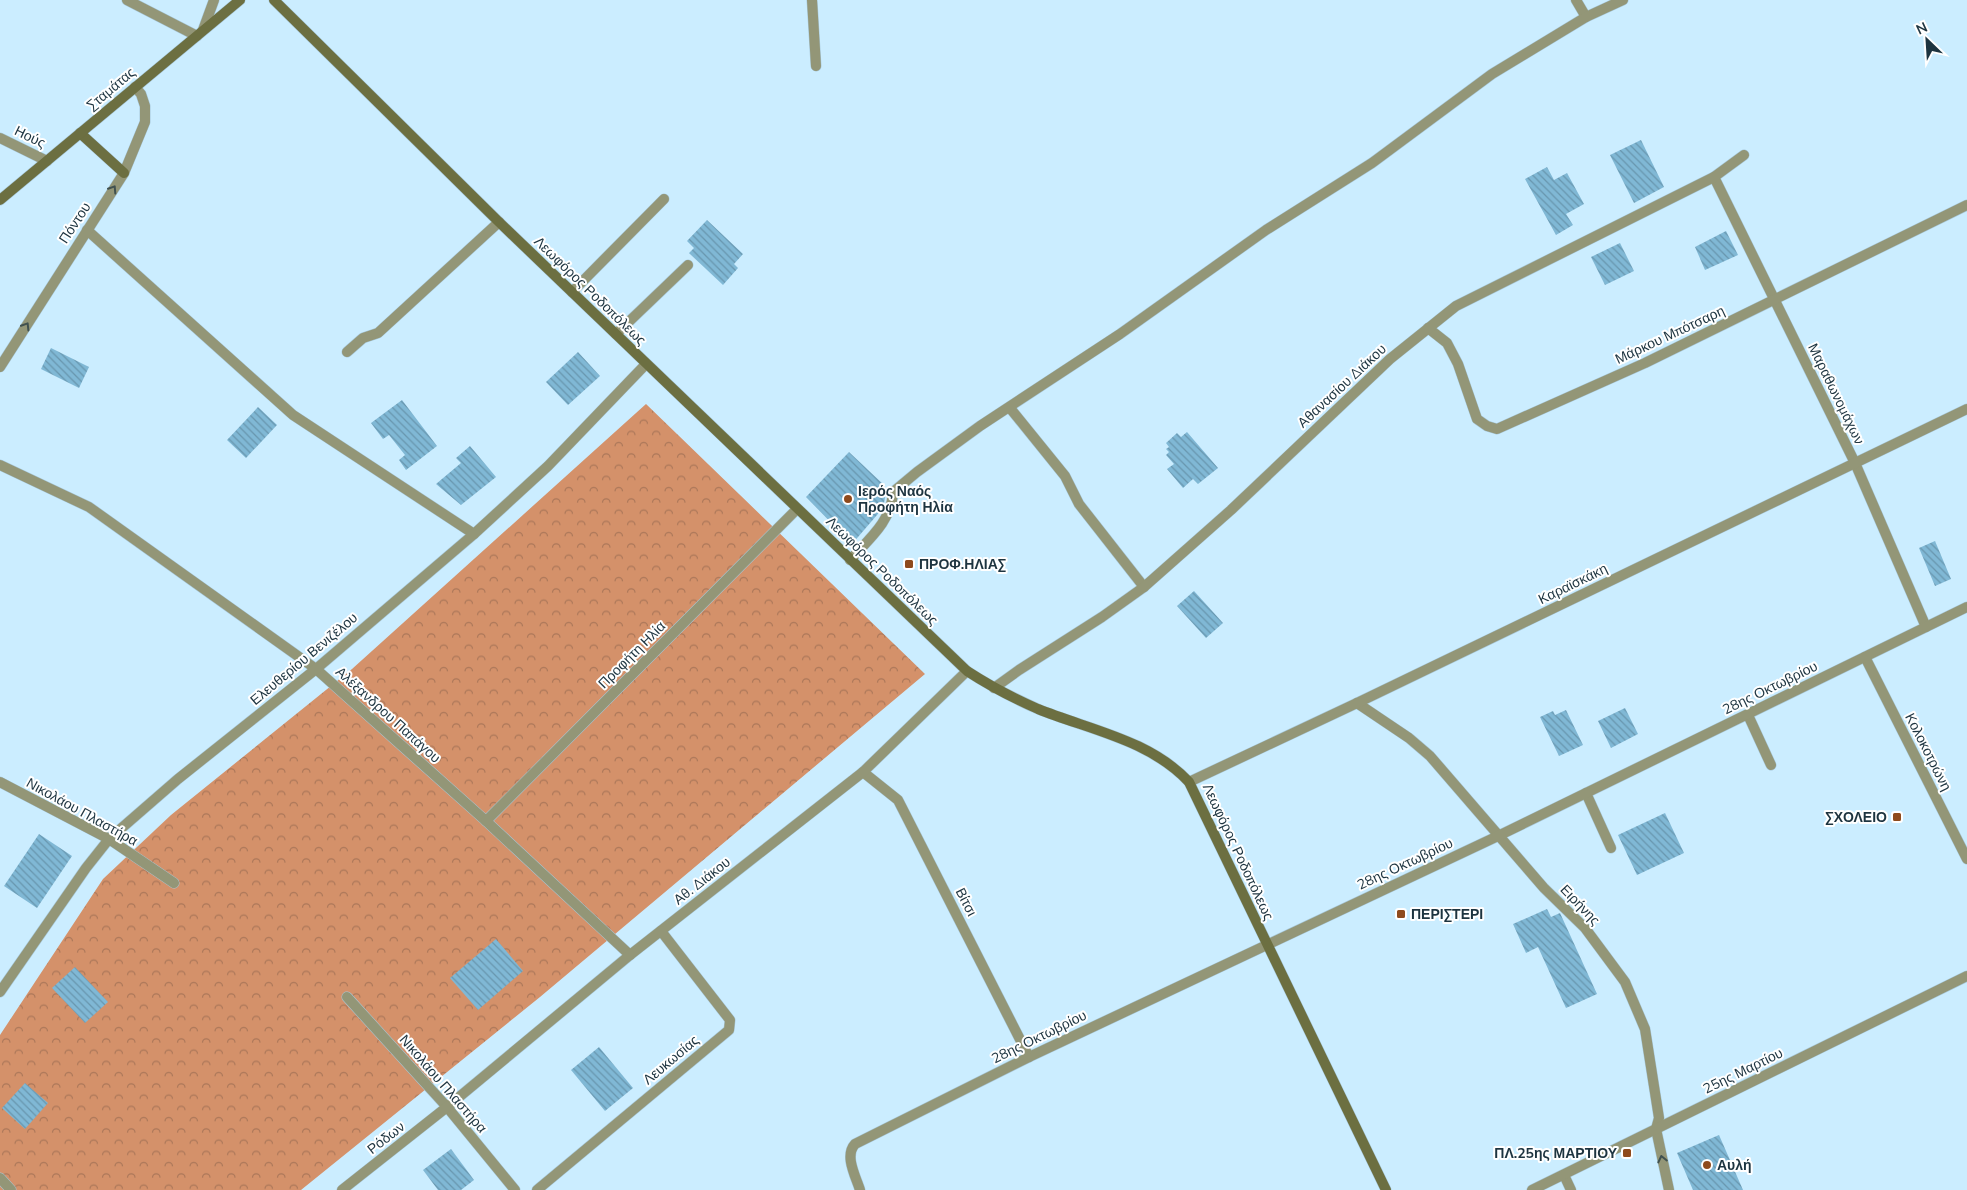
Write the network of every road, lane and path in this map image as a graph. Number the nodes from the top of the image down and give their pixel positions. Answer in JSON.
{"nodes":[{"id":1,"x":127,"y":0,"type":"edge"},
{"id":2,"x":214,"y":0,"type":"edge"},
{"id":3,"x":240,"y":0,"type":"edge"},
{"id":4,"x":274,"y":0,"type":"edge"},
{"id":5,"x":812,"y":0,"type":"edge"},
{"id":6,"x":1576,"y":0,"type":"edge"},
{"id":7,"x":1623,"y":0,"type":"edge"},
{"id":8,"x":1586,"y":17,"type":"junction"},
{"id":9,"x":200,"y":33,"type":"junction"},
{"id":10,"x":816,"y":66,"type":"dead end"},
{"id":11,"x":136,"y":87,"type":"junction"},
{"id":12,"x":80,"y":133,"type":"junction"},
{"id":13,"x":0,"y":138,"type":"edge"},
{"id":14,"x":1744,"y":155,"type":"dead end"},
{"id":15,"x":47,"y":161,"type":"junction"},
{"id":16,"x":124,"y":173,"type":"junction"},
{"id":17,"x":1714,"y":177,"type":"junction"},
{"id":18,"x":664,"y":199,"type":"dead end"},
{"id":19,"x":0,"y":200,"type":"edge"},
{"id":20,"x":1967,"y":205,"type":"edge"},
{"id":21,"x":500,"y":222,"type":"junction"},
{"id":22,"x":86,"y":230,"type":"junction"},
{"id":23,"x":688,"y":265,"type":"dead end"},
{"id":24,"x":572,"y":292,"type":"junction"},
{"id":25,"x":1774,"y":300,"type":"junction"},
{"id":26,"x":1428,"y":328,"type":"junction"},
{"id":27,"x":616,"y":334,"type":"junction"},
{"id":28,"x":347,"y":352,"type":"dead end"},
{"id":29,"x":646,"y":364,"type":"junction"},
{"id":30,"x":0,"y":367,"type":"edge"},
{"id":31,"x":1010,"y":408,"type":"junction"},
{"id":32,"x":1967,"y":409,"type":"edge"},
{"id":33,"x":1855,"y":463,"type":"junction"},
{"id":34,"x":0,"y":465,"type":"edge"},
{"id":35,"x":797,"y":509,"type":"junction"},
{"id":36,"x":474,"y":534,"type":"junction"},
{"id":37,"x":850,"y":560,"type":"junction"},
{"id":38,"x":1144,"y":587,"type":"junction"},
{"id":39,"x":1967,"y":607,"type":"edge"},
{"id":40,"x":1926,"y":627,"type":"junction"},
{"id":41,"x":1865,"y":657,"type":"junction"},
{"id":42,"x":316,"y":669,"type":"junction"},
{"id":43,"x":967,"y":671,"type":"junction"},
{"id":44,"x":994,"y":688,"type":"junction"},
{"id":45,"x":1357,"y":703,"type":"junction"},
{"id":46,"x":1748,"y":715,"type":"junction"},
{"id":47,"x":1771,"y":765,"type":"dead end"},
{"id":48,"x":863,"y":772,"type":"junction"},
{"id":49,"x":0,"y":782,"type":"edge"},
{"id":50,"x":1190,"y":782,"type":"junction"},
{"id":51,"x":1586,"y":793,"type":"junction"},
{"id":52,"x":486,"y":821,"type":"junction"},
{"id":53,"x":1498,"y":836,"type":"junction"},
{"id":54,"x":109,"y":839,"type":"junction"},
{"id":55,"x":1612,"y":848,"type":"dead end"},
{"id":56,"x":1967,"y":859,"type":"edge"},
{"id":57,"x":174,"y":884,"type":"dead end"},
{"id":58,"x":661,"y":931,"type":"junction"},
{"id":59,"x":1267,"y":944,"type":"junction"},
{"id":60,"x":630,"y":955,"type":"junction"},
{"id":61,"x":1967,"y":976,"type":"edge"},
{"id":62,"x":0,"y":992,"type":"edge"},
{"id":63,"x":347,"y":998,"type":"dead end"},
{"id":64,"x":1029,"y":1057,"type":"junction"},
{"id":65,"x":447,"y":1107,"type":"junction"},
{"id":66,"x":1656,"y":1129,"type":"junction"},
{"id":67,"x":1564,"y":1175,"type":"junction"},
{"id":68,"x":0,"y":1178,"type":"edge"},
{"id":69,"x":11,"y":1190,"type":"edge"},
{"id":70,"x":342,"y":1190,"type":"edge"},
{"id":71,"x":515,"y":1190,"type":"edge"},
{"id":72,"x":536,"y":1190,"type":"edge"},
{"id":73,"x":860,"y":1190,"type":"edge"},
{"id":74,"x":1386,"y":1190,"type":"edge"},
{"id":75,"x":1532,"y":1190,"type":"edge"},
{"id":76,"x":1572,"y":1190,"type":"edge"},
{"id":77,"x":1669,"y":1190,"type":"edge"}],
"edges":[{"from":1,"to":9,"type":"street"},
{"from":2,"to":9,"type":"street"},
{"from":3,"to":9,"type":"street","name":"Σταμάτας"},
{"from":4,"to":21,"type":"street","name":"Λεωφόρος Ροδοπόλεως"},
{"from":5,"to":10,"type":"street"},
{"from":6,"to":8,"type":"street"},
{"from":7,"to":8,"type":"street"},
{"from":8,"to":31,"type":"street"},
{"from":9,"to":11,"type":"street","name":"Σταμάτας"},
{"from":11,"to":12,"type":"street","name":"Σταμάτας"},
{"from":11,"to":16,"type":"street","name":"Πόντου"},
{"from":12,"to":15,"type":"street","name":"Σταμάτας"},
{"from":12,"to":16,"type":"street"},
{"from":13,"to":15,"type":"street","name":"Ηούς"},
{"from":14,"to":17,"type":"street","name":"Αθανασίου Διάκου"},
{"from":15,"to":19,"type":"street","name":"Σταμάτας"},
{"from":22,"to":16,"type":"street","name":"Πόντου","one_way":true},
{"from":17,"to":25,"type":"street","name":"Μαραθωνομάχων"},
{"from":17,"to":26,"type":"street","name":"Αθανασίου Διάκου"},
{"from":18,"to":24,"type":"street"},
{"from":20,"to":25,"type":"street","name":"Μάρκου Μπότσαρη"},
{"from":21,"to":24,"type":"street","name":"Λεωφόρος Ροδοπόλεως"},
{"from":21,"to":28,"type":"street"},
{"from":30,"to":22,"type":"street","name":"Πόντου","one_way":true},
{"from":22,"to":36,"type":"street"},
{"from":23,"to":27,"type":"street"},
{"from":24,"to":27,"type":"street","name":"Λεωφόρος Ροδοπόλεως"},
{"from":25,"to":26,"type":"street","name":"Μάρκου Μπότσαρη"},
{"from":25,"to":33,"type":"street","name":"Μαραθωνομάχων"},
{"from":26,"to":38,"type":"street","name":"Αθανασίου Διάκου"},
{"from":27,"to":29,"type":"street","name":"Λεωφόρος Ροδοπόλεως"},
{"from":29,"to":35,"type":"street","name":"Λεωφόρος Ροδοπόλεως"},
{"from":29,"to":36,"type":"street","name":"Ελευθερίου Βενιζέλου"},
{"from":31,"to":37,"type":"street"},
{"from":31,"to":38,"type":"street"},
{"from":32,"to":33,"type":"street","name":"Καραϊσκάκη"},
{"from":33,"to":40,"type":"street","name":"Μαραθωνομάχων"},
{"from":33,"to":45,"type":"street","name":"Καραϊσκάκη"},
{"from":34,"to":42,"type":"street","name":"Αλέξανδρου Παπάγου"},
{"from":35,"to":37,"type":"street","name":"Λεωφόρος Ροδοπόλεως"},
{"from":35,"to":52,"type":"street","name":"Προφήτη Ηλία"},
{"from":36,"to":42,"type":"street","name":"Ελευθερίου Βενιζέλου"},
{"from":37,"to":43,"type":"street","name":"Λεωφόρος Ροδοπόλεως"},
{"from":38,"to":44,"type":"street","name":"Αθανασίου Διάκου"},
{"from":39,"to":40,"type":"street","name":"28ης Οκτωβρίου"},
{"from":40,"to":41,"type":"street","name":"28ης Οκτωβρίου"},
{"from":41,"to":46,"type":"street","name":"28ης Οκτωβρίου"},
{"from":41,"to":56,"type":"street","name":"Κολοκοτρώνη"},
{"from":42,"to":52,"type":"street","name":"Αλέξανδρου Παπάγου"},
{"from":42,"to":54,"type":"street","name":"Ελευθερίου Βενιζέλου"},
{"from":43,"to":44,"type":"street","name":"Λεωφόρος Ροδοπόλεως"},
{"from":43,"to":48,"type":"street","name":"Αθ. Διάκου"},
{"from":44,"to":50,"type":"street","name":"Λεωφόρος Ροδοπόλεως"},
{"from":45,"to":50,"type":"street","name":"Καραϊσκάκη"},
{"from":45,"to":53,"type":"street","name":"Ειρήνης"},
{"from":46,"to":47,"type":"street"},
{"from":46,"to":51,"type":"street","name":"28ης Οκτωβρίου"},
{"from":48,"to":58,"type":"street","name":"Αθ. Διάκου"},
{"from":48,"to":64,"type":"street","name":"Βίτσι"},
{"from":49,"to":54,"type":"street","name":"Νικολάου Πλαστήρα"},
{"from":50,"to":59,"type":"street","name":"Λεωφόρος Ροδοπόλεως"},
{"from":51,"to":53,"type":"street","name":"28ης Οκτωβρίου"},
{"from":51,"to":55,"type":"street"},
{"from":52,"to":60,"type":"street","name":"Αλέξανδρου Παπάγου"},
{"from":53,"to":59,"type":"street","name":"28ης Οκτωβρίου"},
{"from":53,"to":66,"type":"street","name":"Ειρήνης"},
{"from":54,"to":57,"type":"street","name":"Νικολάου Πλαστήρα"},
{"from":54,"to":62,"type":"street","name":"Ελευθερίου Βενιζέλου"},
{"from":58,"to":60,"type":"street","name":"Αθ. Διάκου"},
{"from":58,"to":72,"type":"street","name":"Λευκωσίας"},
{"from":59,"to":64,"type":"street","name":"28ης Οκτωβρίου"},
{"from":59,"to":74,"type":"street","name":"Λεωφόρος Ροδοπόλεως"},
{"from":60,"to":65,"type":"street","name":"Αθ. Διάκου"},
{"from":61,"to":66,"type":"street","name":"25ης Μαρτίου"},
{"from":63,"to":65,"type":"street","name":"Νικολάου Πλαστήρα"},
{"from":64,"to":73,"type":"street","name":"28ης Οκτωβρίου"},
{"from":65,"to":70,"type":"street","name":"Ρόδων"},
{"from":65,"to":71,"type":"street","name":"Νικολάου Πλαστήρα"},
{"from":66,"to":67,"type":"street","name":"25ης Μαρτίου"},
{"from":77,"to":66,"type":"street","name":"Ειρήνης","one_way":true},
{"from":67,"to":75,"type":"street","name":"25ης Μαρτίου"},
{"from":67,"to":76,"type":"street"},
{"from":68,"to":69,"type":"street"}]}
